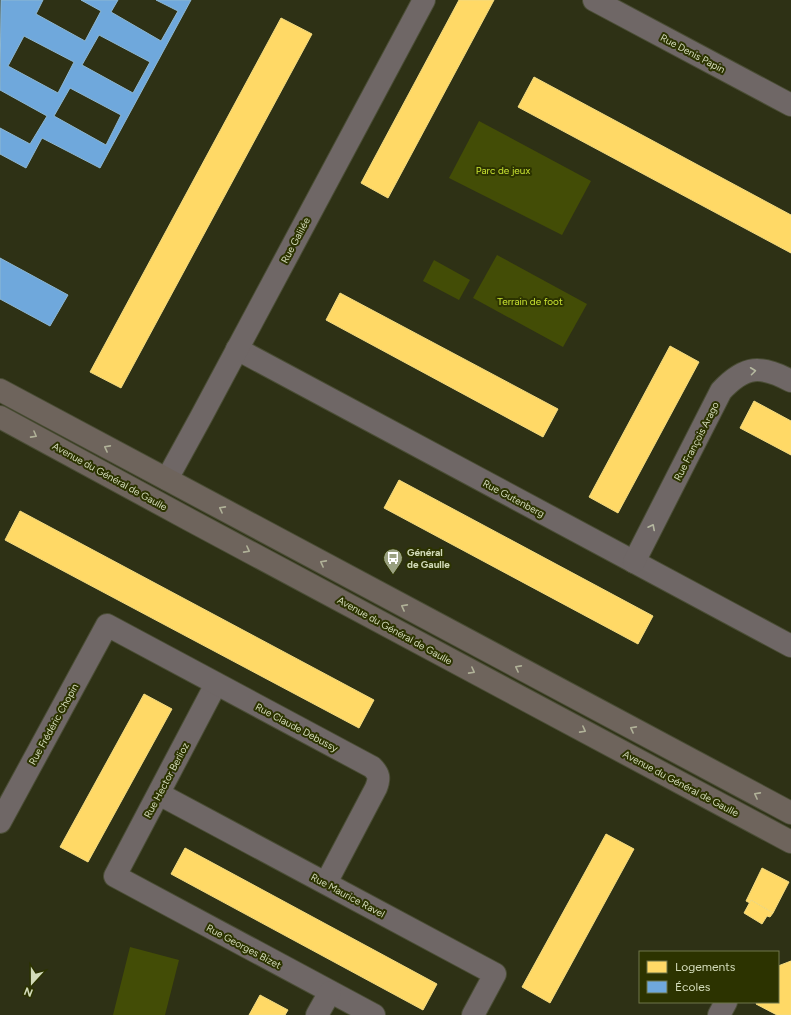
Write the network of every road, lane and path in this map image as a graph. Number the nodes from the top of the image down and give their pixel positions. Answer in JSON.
{"nodes":[{"id":1,"x":424,"y":0,"type":"edge"},
{"id":2,"x":594,"y":0,"type":"edge"},
{"id":3,"x":791,"y":106,"type":"edge"},
{"id":4,"x":237,"y":349,"type":"junction"},
{"id":5,"x":791,"y":381,"type":"edge"},
{"id":6,"x":0,"y":390,"type":"edge"},
{"id":7,"x":0,"y":417,"type":"edge"},
{"id":8,"x":166,"y":480,"type":"junction"},
{"id":9,"x":634,"y":562,"type":"junction"},
{"id":10,"x":107,"y":625,"type":"joint"},
{"id":11,"x":791,"y":646,"type":"edge"},
{"id":12,"x":216,"y":684,"type":"junction"},
{"id":13,"x":159,"y":794,"type":"junction"},
{"id":14,"x":791,"y":814,"type":"edge"},
{"id":15,"x":0,"y":822,"type":"edge"},
{"id":16,"x":791,"y":842,"type":"edge"},
{"id":17,"x":115,"y":876,"type":"joint"},
{"id":18,"x":326,"y":883,"type":"junction"},
{"id":19,"x":330,"y":992,"type":"junction"},
{"id":20,"x":318,"y":1015,"type":"edge"},
{"id":21,"x":374,"y":1015,"type":"edge"},
{"id":22,"x":473,"y":1015,"type":"edge"}],
"edges":[{"from":1,"to":4,"type":"street","name":"Rue Galilée"},
{"from":2,"to":3,"type":"street","name":"Rue Denis Papin"},
{"from":4,"to":8,"type":"street","name":"Rue Galilée"},
{"from":4,"to":9,"type":"street","name":"Rue Gutenberg"},
{"from":9,"to":5,"type":"street","name":"Rue François Arago","one_way":true},
{"from":8,"to":6,"type":"main road","one_way":true},
{"from":7,"to":16,"type":"main road","name":"Avenue du Général de Gaulle","one_way":true},
{"from":14,"to":8,"type":"main road","one_way":true},
{"from":9,"to":11,"type":"street","name":"Rue Gutenberg"},
{"from":10,"to":12,"type":"street","name":"Rue Claude Debussy"},
{"from":10,"to":15,"type":"street","name":"Rue Frédéric Chopin"},
{"from":12,"to":13,"type":"street","name":"Rue Hector Berlioz"},
{"from":12,"to":18,"type":"street","name":"Rue Claude Debussy"},
{"from":13,"to":17,"type":"street","name":"Rue Hector Berlioz"},
{"from":13,"to":18,"type":"street","name":"Rue Maurice Ravel"},
{"from":17,"to":19,"type":"street","name":"Rue Georges Bizet"},
{"from":18,"to":22,"type":"street","name":"Rue Maurice Ravel"},
{"from":19,"to":20,"type":"street"},
{"from":19,"to":21,"type":"street","name":"Rue Georges Bizet"}]}
